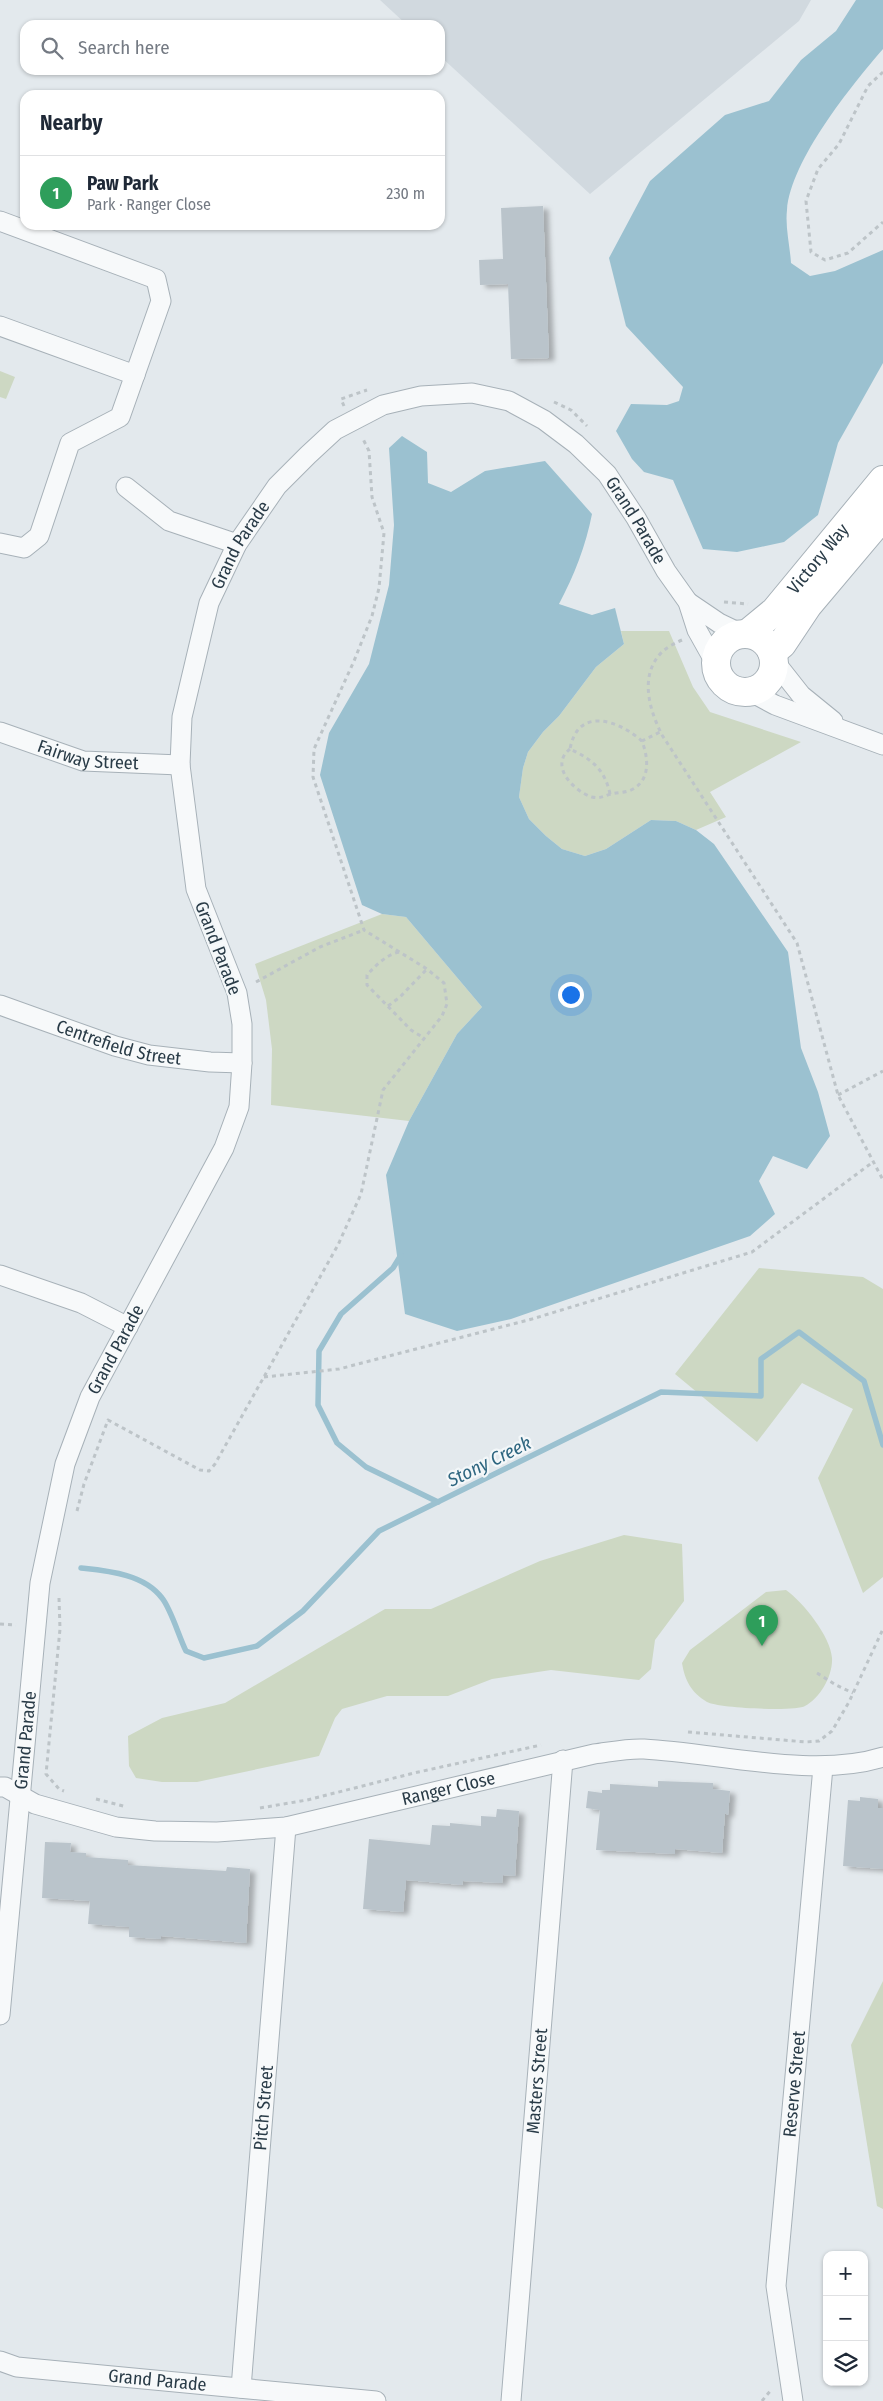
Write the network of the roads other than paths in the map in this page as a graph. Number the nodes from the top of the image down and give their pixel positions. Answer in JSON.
{"nodes":[{"id":1,"x":0,"y":222,"type":"edge"},
{"id":2,"x":20,"y":229,"type":"edge"},
{"id":3,"x":22,"y":230,"type":"edge"},
{"id":4,"x":0,"y":326,"type":"edge"},
{"id":5,"x":135,"y":375,"type":"junction"},
{"id":6,"x":883,"y":480,"type":"edge"},
{"id":7,"x":126,"y":487,"type":"dead end"},
{"id":8,"x":883,"y":516,"type":"edge"},
{"id":9,"x":0,"y":543,"type":"edge"},
{"id":10,"x":237,"y":544,"type":"junction"},
{"id":11,"x":688,"y":602,"type":"junction"},
{"id":12,"x":745,"y":634,"type":"junction"},
{"id":13,"x":774,"y":657,"type":"junction"},
{"id":14,"x":716,"y":664,"type":"junction"},
{"id":15,"x":751,"y":692,"type":"junction"},
{"id":16,"x":841,"y":728,"type":"junction"},
{"id":17,"x":0,"y":732,"type":"edge"},
{"id":18,"x":883,"y":745,"type":"edge"},
{"id":19,"x":180,"y":765,"type":"junction"},
{"id":20,"x":0,"y":1005,"type":"edge"},
{"id":21,"x":242,"y":1063,"type":"junction"},
{"id":22,"x":0,"y":1275,"type":"edge"},
{"id":23,"x":128,"y":1327,"type":"junction"},
{"id":24,"x":883,"y":1757,"type":"edge"},
{"id":25,"x":563,"y":1760,"type":"junction"},
{"id":26,"x":823,"y":1767,"type":"junction"},
{"id":27,"x":0,"y":1787,"type":"edge"},
{"id":28,"x":19,"y":1795,"type":"junction"},
{"id":29,"x":286,"y":1827,"type":"junction"},
{"id":30,"x":0,"y":2015,"type":"edge"},
{"id":31,"x":0,"y":2361,"type":"edge"},
{"id":32,"x":241,"y":2388,"type":"junction"},
{"id":33,"x":376,"y":2401,"type":"edge"},
{"id":34,"x":511,"y":2401,"type":"edge"},
{"id":35,"x":793,"y":2401,"type":"edge"}],
"edges":[{"from":1,"to":2,"type":"street"},
{"from":3,"to":5,"type":"street"},
{"from":4,"to":5,"type":"street"},
{"from":5,"to":9,"type":"street"},
{"from":6,"to":12,"type":"street","name":"Victory Way"},
{"from":7,"to":10,"type":"street"},
{"from":8,"to":13,"type":"street","name":"Victory Way"},
{"from":10,"to":11,"type":"street","name":"Grand Parade"},
{"from":10,"to":19,"type":"street","name":"Grand Parade"},
{"from":11,"to":12,"type":"street","name":"Grand Parade"},
{"from":11,"to":14,"type":"street","name":"Grand Parade"},
{"from":12,"to":13,"type":"street"},
{"from":12,"to":14,"type":"street"},
{"from":13,"to":15,"type":"street"},
{"from":13,"to":16,"type":"street"},
{"from":14,"to":15,"type":"street"},
{"from":15,"to":16,"type":"street"},
{"from":16,"to":18,"type":"street"},
{"from":17,"to":19,"type":"street","name":"Fairway Street"},
{"from":19,"to":21,"type":"street","name":"Grand Parade"},
{"from":20,"to":21,"type":"street","name":"Centrefield Street"},
{"from":21,"to":23,"type":"street","name":"Grand Parade"},
{"from":22,"to":23,"type":"street"},
{"from":23,"to":28,"type":"street","name":"Grand Parade"},
{"from":24,"to":26,"type":"street","name":"Ranger Close"},
{"from":25,"to":26,"type":"street","name":"Ranger Close"},
{"from":25,"to":29,"type":"street","name":"Ranger Close"},
{"from":25,"to":34,"type":"street","name":"Masters Street"},
{"from":26,"to":35,"type":"street","name":"Reserve Street"},
{"from":27,"to":28,"type":"street","name":"Ranger Close"},
{"from":28,"to":29,"type":"street","name":"Ranger Close"},
{"from":28,"to":30,"type":"street","name":"Grand Parade"},
{"from":29,"to":32,"type":"street","name":"Pitch Street"},
{"from":31,"to":32,"type":"street","name":"Grand Parade"},
{"from":32,"to":33,"type":"street","name":"Grand Parade"}]}
